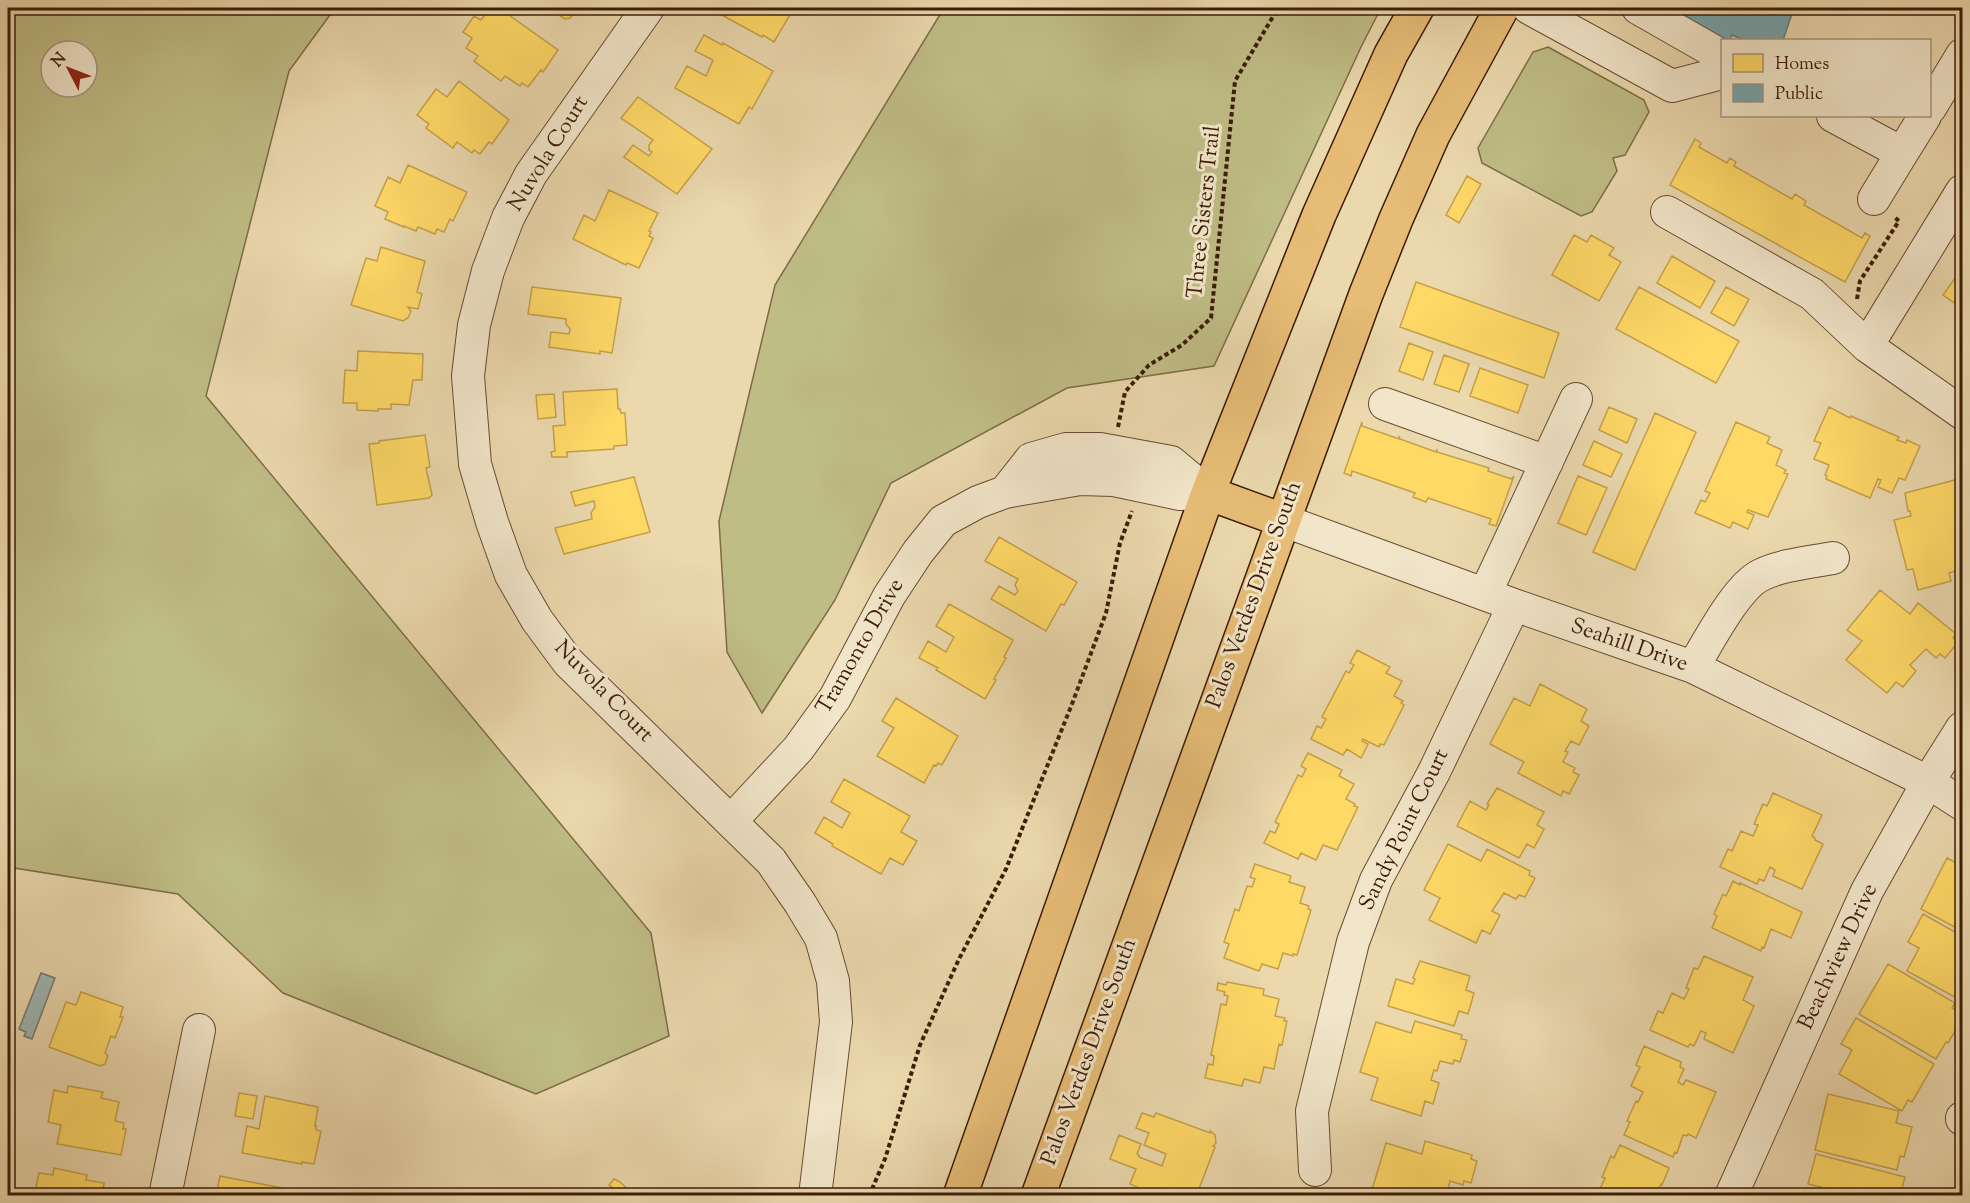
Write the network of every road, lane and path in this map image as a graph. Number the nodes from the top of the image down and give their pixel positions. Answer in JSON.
{"nodes":[{"id":1,"x":648,"y":8,"type":"edge"},
{"id":2,"x":1278,"y":8,"type":"edge"},
{"id":3,"x":1417,"y":8,"type":"edge"},
{"id":4,"x":1502,"y":8,"type":"edge"},
{"id":5,"x":1529,"y":8,"type":"edge"},
{"id":6,"x":1638,"y":8,"type":"edge"},
{"id":7,"x":1962,"y":54,"type":"edge"},
{"id":8,"x":1721,"y":55,"type":"edge"},
{"id":9,"x":1721,"y":73,"type":"edge"},
{"id":10,"x":1931,"y":105,"type":"edge"},
{"id":11,"x":1835,"y":117,"type":"edge"},
{"id":12,"x":1924,"y":117,"type":"edge"},
{"id":13,"x":1902,"y":153,"type":"junction"},
{"id":14,"x":1962,"y":191,"type":"edge"},
{"id":15,"x":1874,"y":199,"type":"joint"},
{"id":16,"x":1667,"y":212,"type":"dead end"},
{"id":17,"x":1857,"y":299,"type":"dead end"},
{"id":18,"x":1867,"y":346,"type":"junction"},
{"id":19,"x":1576,"y":399,"type":"dead end"},
{"id":20,"x":1385,"y":404,"type":"dead end"},
{"id":21,"x":1962,"y":413,"type":"edge"},
{"id":22,"x":1132,"y":454,"type":"junction"},
{"id":23,"x":1547,"y":462,"type":"junction"},
{"id":24,"x":1143,"y":485,"type":"junction"},
{"id":25,"x":1005,"y":492,"type":"junction"},
{"id":26,"x":1208,"y":493,"type":"junction"},
{"id":27,"x":1282,"y":520,"type":"junction"},
{"id":28,"x":1833,"y":558,"type":"dead end"},
{"id":29,"x":1485,"y":594,"type":"junction"},
{"id":30,"x":1514,"y":605,"type":"junction"},
{"id":31,"x":1693,"y":667,"type":"junction"},
{"id":32,"x":1962,"y":728,"type":"edge"},
{"id":33,"x":1928,"y":782,"type":"junction"},
{"id":34,"x":1962,"y":804,"type":"edge"},
{"id":35,"x":731,"y":821,"type":"junction"},
{"id":36,"x":199,"y":1030,"type":"dead end"},
{"id":37,"x":1315,"y":1170,"type":"dead end"},
{"id":38,"x":1734,"y":1195,"type":"edge"},
{"id":39,"x":165,"y":1196,"type":"edge"},
{"id":40,"x":815,"y":1196,"type":"edge"},
{"id":41,"x":869,"y":1196,"type":"edge"},
{"id":42,"x":960,"y":1196,"type":"edge"},
{"id":43,"x":1038,"y":1196,"type":"edge"}],
"edges":[{"from":1,"to":35,"type":"street","name":"Nuvola Court"},
{"from":2,"to":22,"type":"path","name":"Three Sisters Trail"},
{"from":3,"to":26,"type":"main road"},
{"from":4,"to":27,"type":"main road","name":"Palos Verdes Drive South"},
{"from":5,"to":9,"type":"street"},
{"from":6,"to":8,"type":"street"},
{"from":7,"to":10,"type":"street"},
{"from":11,"to":13,"type":"street"},
{"from":12,"to":13,"type":"street"},
{"from":13,"to":15,"type":"street"},
{"from":14,"to":18,"type":"street"},
{"from":15,"to":17,"type":"path"},
{"from":16,"to":18,"type":"street"},
{"from":18,"to":21,"type":"street"},
{"from":19,"to":23,"type":"street"},
{"from":20,"to":23,"type":"street"},
{"from":22,"to":25,"type":"street"},
{"from":22,"to":26,"type":"street"},
{"from":23,"to":29,"type":"street"},
{"from":24,"to":25,"type":"street","name":"Tramonto Drive"},
{"from":24,"to":26,"type":"street","name":"Tramonto Drive"},
{"from":24,"to":41,"type":"path"},
{"from":25,"to":35,"type":"street","name":"Tramonto Drive"},
{"from":26,"to":27,"type":"main road"},
{"from":26,"to":42,"type":"main road"},
{"from":27,"to":29,"type":"street","name":"Seahill Drive"},
{"from":27,"to":43,"type":"main road","name":"Palos Verdes Drive South"},
{"from":28,"to":31,"type":"street"},
{"from":29,"to":30,"type":"street","name":"Seahill Drive"},
{"from":30,"to":31,"type":"street","name":"Seahill Drive"},
{"from":30,"to":37,"type":"street","name":"Sandy Point Court"},
{"from":31,"to":33,"type":"street","name":"Seahill Drive"},
{"from":32,"to":33,"type":"street","name":"Beachview Drive"},
{"from":33,"to":34,"type":"street","name":"Seahill Drive"},
{"from":33,"to":38,"type":"street","name":"Beachview Drive"},
{"from":35,"to":40,"type":"street","name":"Nuvola Court"},
{"from":36,"to":39,"type":"street"}]}
